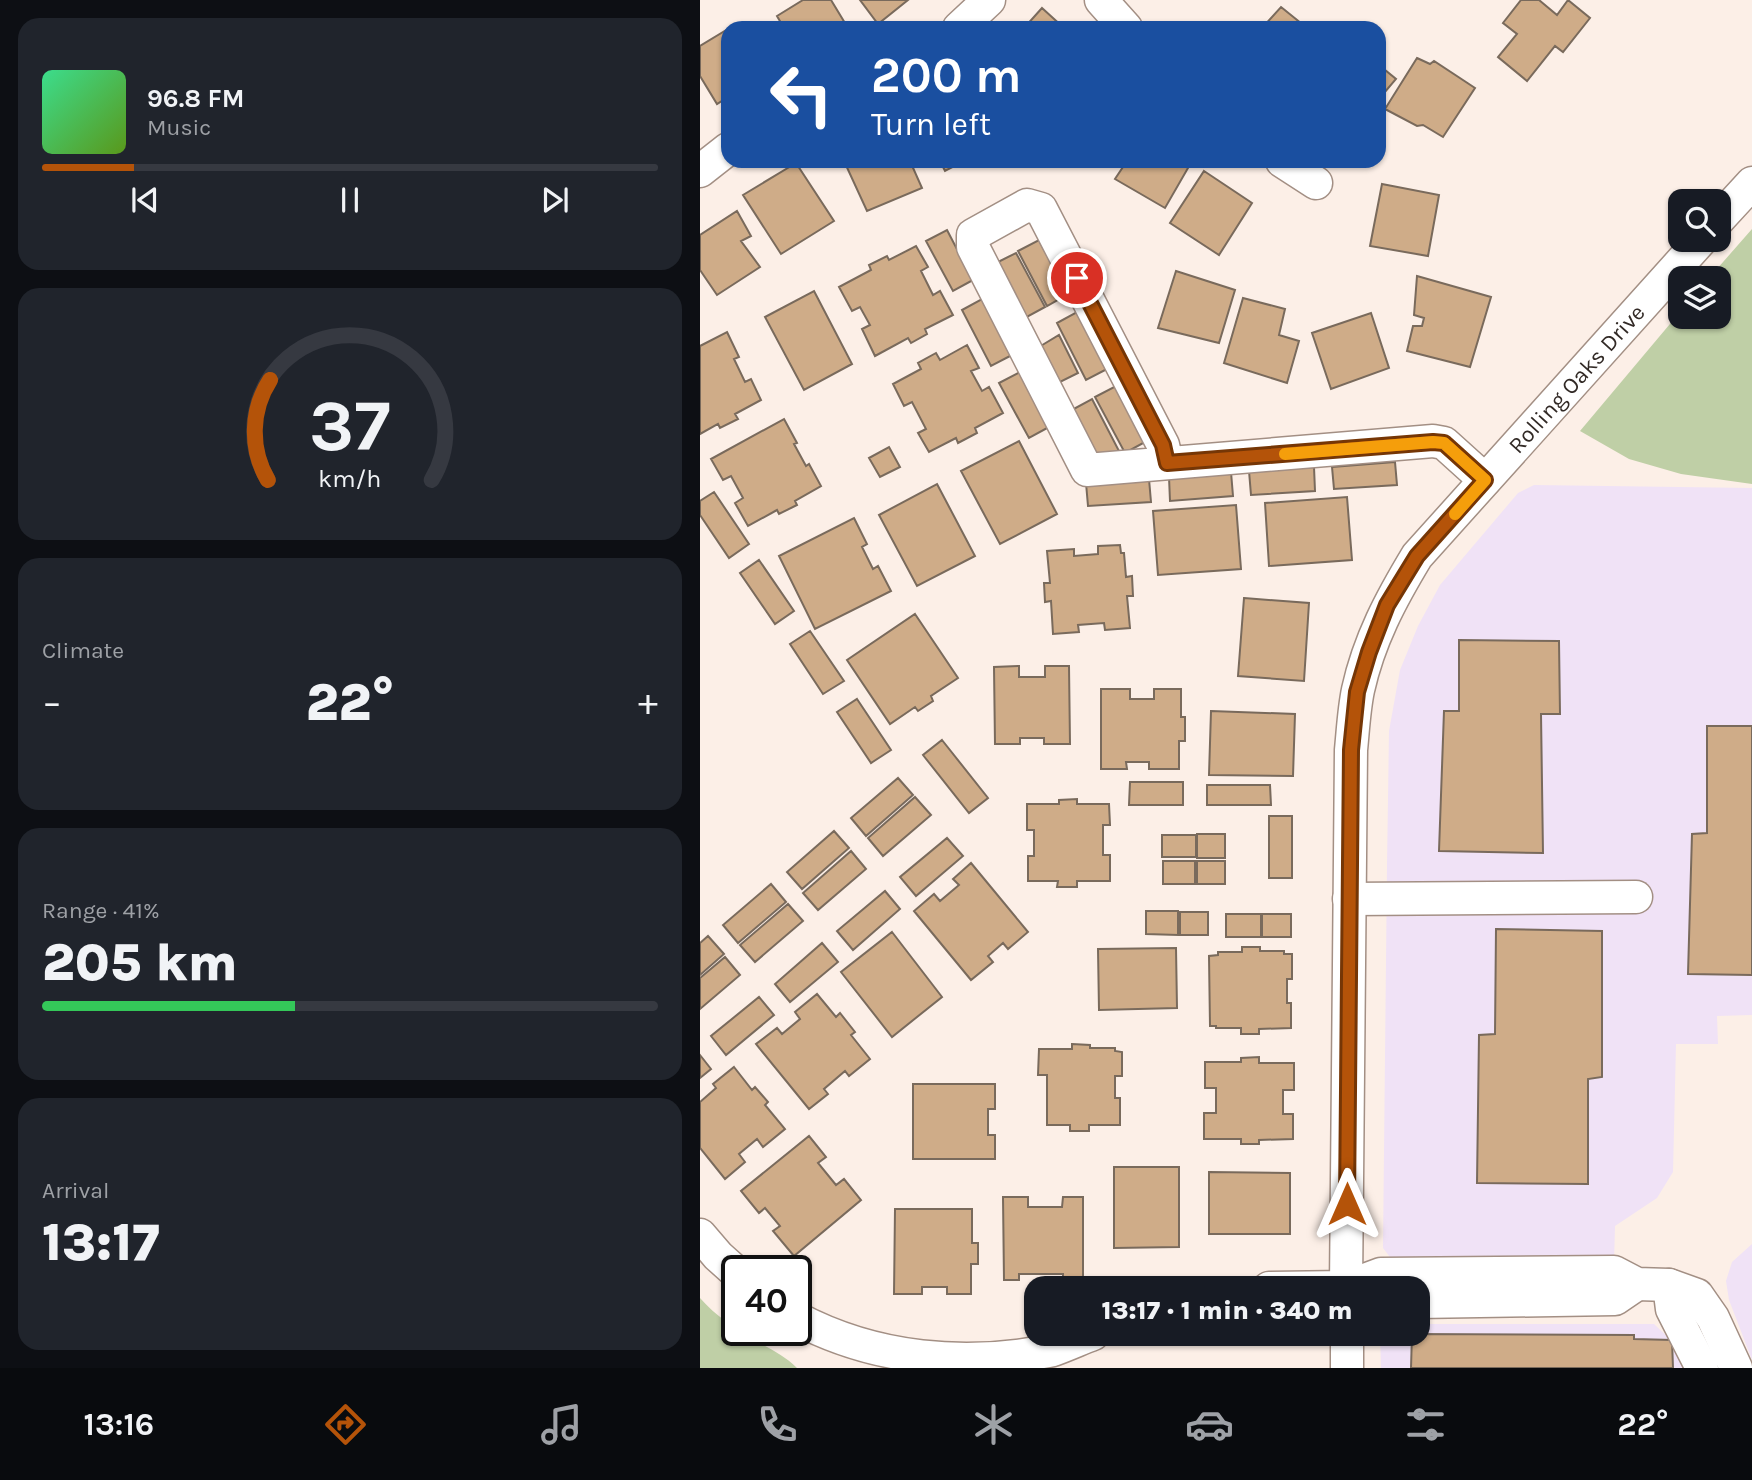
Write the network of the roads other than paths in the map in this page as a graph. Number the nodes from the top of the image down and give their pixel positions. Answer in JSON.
{"nodes":[{"id":1,"x":989,"y":0,"type":"edge"},
{"id":2,"x":1101,"y":0,"type":"edge"},
{"id":3,"x":966,"y":21,"type":"edge"},
{"id":4,"x":1120,"y":21,"type":"edge"},
{"id":5,"x":721,"y":154,"type":"edge"},
{"id":6,"x":1293,"y":168,"type":"edge"},
{"id":7,"x":700,"y":171,"type":"edge"},
{"id":8,"x":1316,"y":183,"type":"dead end"},
{"id":9,"x":1752,"y":183,"type":"edge"},
{"id":10,"x":1731,"y":206,"type":"edge"},
{"id":11,"x":1690,"y":252,"type":"edge"},
{"id":12,"x":1167,"y":463,"type":"junction"},
{"id":13,"x":1485,"y":480,"type":"junction"},
{"id":14,"x":1636,"y":897,"type":"dead end"},
{"id":15,"x":1349,"y":899,"type":"junction"},
{"id":16,"x":700,"y":1235,"type":"edge"},
{"id":17,"x":721,"y":1259,"type":"edge"},
{"id":18,"x":1347,"y":1276,"type":"edge"},
{"id":19,"x":1376,"y":1276,"type":"edge"},
{"id":20,"x":1637,"y":1284,"type":"junction"},
{"id":21,"x":1669,"y":1285,"type":"junction"},
{"id":22,"x":1430,"y":1302,"type":"edge"},
{"id":23,"x":812,"y":1325,"type":"edge"},
{"id":24,"x":1062,"y":1346,"type":"edge"},
{"id":25,"x":1346,"y":1346,"type":"edge"},
{"id":26,"x":1347,"y":1368,"type":"edge"},
{"id":27,"x":1702,"y":1368,"type":"edge"},
{"id":28,"x":1736,"y":1368,"type":"edge"}],
"edges":[{"from":1,"to":3,"type":"street"},
{"from":2,"to":4,"type":"street"},
{"from":5,"to":7,"type":"street"},
{"from":6,"to":8,"type":"street"},
{"from":9,"to":10,"type":"street"},
{"from":11,"to":13,"type":"street","name":"Rolling Oaks Drive"},
{"from":12,"to":12,"type":"street"},
{"from":12,"to":13,"type":"street"},
{"from":13,"to":15,"type":"street","name":"Rolling Oaks Drive"},
{"from":14,"to":15,"type":"street"},
{"from":15,"to":18,"type":"street","name":"Rolling Oaks Drive"},
{"from":16,"to":17,"type":"street"},
{"from":19,"to":20,"type":"street"},
{"from":20,"to":21,"type":"street"},
{"from":20,"to":22,"type":"street"},
{"from":21,"to":27,"type":"street"},
{"from":21,"to":28,"type":"street"},
{"from":23,"to":24,"type":"street"},
{"from":25,"to":26,"type":"street"}]}
